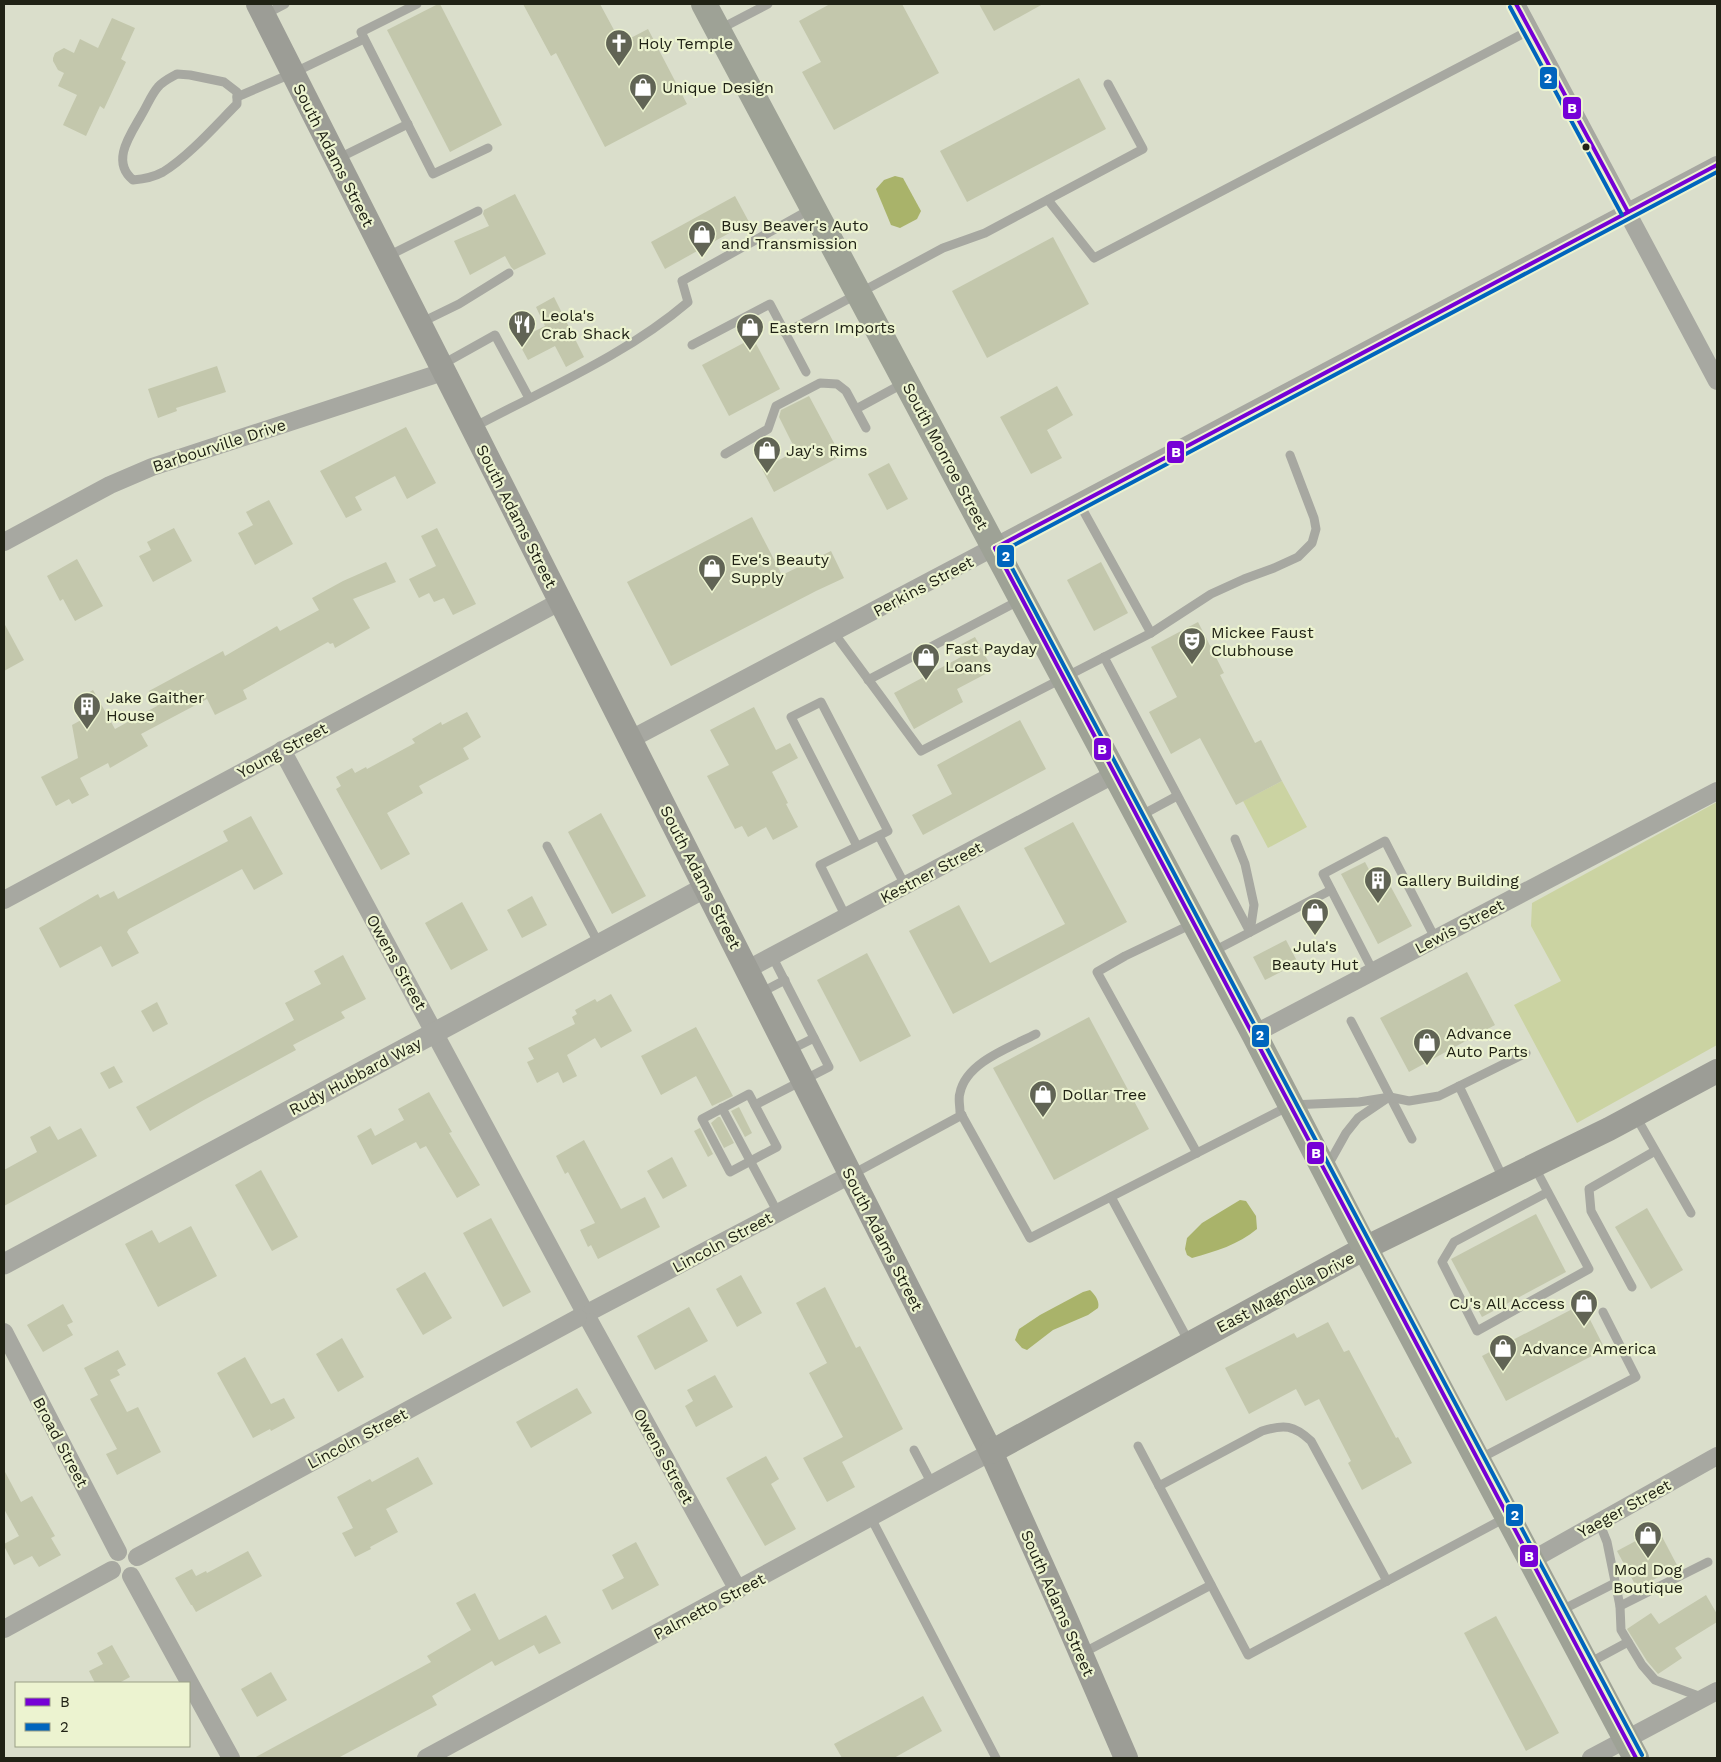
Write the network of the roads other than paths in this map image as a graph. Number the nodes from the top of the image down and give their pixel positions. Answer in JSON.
{"nodes":[{"id":1,"x":285,"y":4,"type":"edge"},
{"id":2,"x":417,"y":4,"type":"edge"},
{"id":3,"x":704,"y":4,"type":"edge"},
{"id":4,"x":768,"y":4,"type":"edge"},
{"id":5,"x":1516,"y":4,"type":"edge"},
{"id":6,"x":261,"y":9,"type":"edge"},
{"id":7,"x":718,"y":30,"type":"junction"},
{"id":8,"x":1530,"y":30,"type":"junction"},
{"id":9,"x":364,"y":39,"type":"junction"},
{"id":10,"x":293,"y":73,"type":"junction"},
{"id":11,"x":1108,"y":84,"type":"dead end"},
{"id":12,"x":237,"y":97,"type":"junction"},
{"id":13,"x":408,"y":124,"type":"junction"},
{"id":14,"x":488,"y":148,"type":"dead end"},
{"id":15,"x":336,"y":160,"type":"junction"},
{"id":16,"x":1717,"y":165,"type":"edge"},
{"id":17,"x":1048,"y":200,"type":"junction"},
{"id":18,"x":813,"y":208,"type":"junction"},
{"id":19,"x":478,"y":211,"type":"dead end"},
{"id":20,"x":1628,"y":212,"type":"junction"},
{"id":21,"x":386,"y":258,"type":"junction"},
{"id":22,"x":509,"y":273,"type":"dead end"},
{"id":23,"x":859,"y":294,"type":"junction"},
{"id":24,"x":419,"y":323,"type":"junction"},
{"id":25,"x":785,"y":333,"type":"junction"},
{"id":26,"x":692,"y":345,"type":"dead end"},
{"id":27,"x":442,"y":369,"type":"junction"},
{"id":28,"x":806,"y":372,"type":"dead end"},
{"id":29,"x":906,"y":381,"type":"junction"},
{"id":30,"x":1717,"y":381,"type":"edge"},
{"id":31,"x":529,"y":398,"type":"junction"},
{"id":32,"x":856,"y":409,"type":"junction"},
{"id":33,"x":472,"y":428,"type":"junction"},
{"id":34,"x":866,"y":428,"type":"dead end"},
{"id":35,"x":725,"y":454,"type":"dead end"},
{"id":36,"x":1290,"y":455,"type":"dead end"},
{"id":37,"x":1079,"y":504,"type":"junction"},
{"id":38,"x":4,"y":542,"type":"edge"},
{"id":39,"x":995,"y":548,"type":"junction"},
{"id":40,"x":1022,"y":599,"type":"junction"},
{"id":41,"x":560,"y":600,"type":"junction"},
{"id":42,"x":834,"y":633,"type":"junction"},
{"id":43,"x":1151,"y":633,"type":"junction"},
{"id":44,"x":1104,"y":657,"type":"junction"},
{"id":45,"x":1064,"y":678,"type":"junction"},
{"id":46,"x":868,"y":680,"type":"junction"},
{"id":47,"x":631,"y":739,"type":"junction"},
{"id":48,"x":282,"y":750,"type":"junction"},
{"id":49,"x":1115,"y":774,"type":"junction"},
{"id":50,"x":1717,"y":791,"type":"edge"},
{"id":51,"x":1178,"y":796,"type":"junction"},
{"id":52,"x":1138,"y":817,"type":"junction"},
{"id":53,"x":879,"y":836,"type":"junction"},
{"id":54,"x":1236,"y":839,"type":"dead end"},
{"id":55,"x":547,"y":846,"type":"dead end"},
{"id":56,"x":857,"y":846,"type":"junction"},
{"id":57,"x":905,"y":885,"type":"junction"},
{"id":58,"x":706,"y":887,"type":"junction"},
{"id":59,"x":1332,"y":890,"type":"junction"},
{"id":60,"x":4,"y":900,"type":"edge"},
{"id":61,"x":846,"y":917,"type":"junction"},
{"id":62,"x":1195,"y":923,"type":"junction"},
{"id":63,"x":1250,"y":932,"type":"junction"},
{"id":64,"x":1436,"y":938,"type":"junction"},
{"id":65,"x":599,"y":944,"type":"junction"},
{"id":66,"x":1210,"y":952,"type":"junction"},
{"id":67,"x":772,"y":956,"type":"junction"},
{"id":68,"x":748,"y":969,"type":"junction"},
{"id":69,"x":1373,"y":971,"type":"junction"},
{"id":70,"x":784,"y":980,"type":"junction"},
{"id":71,"x":760,"y":993,"type":"junction"},
{"id":72,"x":1351,"y":1022,"type":"dead end"},
{"id":73,"x":435,"y":1032,"type":"junction"},
{"id":74,"x":1036,"y":1034,"type":"dead end"},
{"id":75,"x":1254,"y":1034,"type":"junction"},
{"id":76,"x":814,"y":1038,"type":"junction"},
{"id":77,"x":789,"y":1051,"type":"junction"},
{"id":78,"x":1526,"y":1053,"type":"dead end"},
{"id":79,"x":1717,"y":1071,"type":"edge"},
{"id":80,"x":803,"y":1081,"type":"junction"},
{"id":81,"x":1459,"y":1086,"type":"junction"},
{"id":82,"x":1390,"y":1096,"type":"junction"},
{"id":83,"x":755,"y":1105,"type":"junction"},
{"id":84,"x":1291,"y":1105,"type":"junction"},
{"id":85,"x":722,"y":1108,"type":"junction"},
{"id":86,"x":962,"y":1115,"type":"junction"},
{"id":87,"x":1635,"y":1115,"type":"junction"},
{"id":88,"x":1412,"y":1139,"type":"dead end"},
{"id":89,"x":1655,"y":1151,"type":"junction"},
{"id":90,"x":1197,"y":1153,"type":"junction"},
{"id":91,"x":750,"y":1161,"type":"junction"},
{"id":92,"x":1534,"y":1166,"type":"junction"},
{"id":93,"x":1325,"y":1170,"type":"junction"},
{"id":94,"x":850,"y":1175,"type":"junction"},
{"id":95,"x":1504,"y":1180,"type":"junction"},
{"id":96,"x":1548,"y":1192,"type":"junction"},
{"id":97,"x":1111,"y":1197,"type":"junction"},
{"id":98,"x":778,"y":1213,"type":"junction"},
{"id":99,"x":1691,"y":1213,"type":"dead end"},
{"id":100,"x":1365,"y":1248,"type":"junction"},
{"id":101,"x":4,"y":1264,"type":"edge"},
{"id":102,"x":1632,"y":1287,"type":"dead end"},
{"id":103,"x":1603,"y":1312,"type":"dead end"},
{"id":104,"x":586,"y":1314,"type":"junction"},
{"id":105,"x":4,"y":1332,"type":"edge"},
{"id":106,"x":1190,"y":1344,"type":"junction"},
{"id":107,"x":1138,"y":1446,"type":"dead end"},
{"id":108,"x":914,"y":1450,"type":"dead end"},
{"id":109,"x":991,"y":1452,"type":"junction"},
{"id":110,"x":1717,"y":1456,"type":"edge"},
{"id":111,"x":1478,"y":1460,"type":"junction"},
{"id":112,"x":932,"y":1484,"type":"junction"},
{"id":113,"x":1159,"y":1486,"type":"junction"},
{"id":114,"x":1507,"y":1517,"type":"junction"},
{"id":115,"x":871,"y":1518,"type":"junction"},
{"id":116,"x":1599,"y":1522,"type":"junction"},
{"id":117,"x":118,"y":1552,"type":"junction"},
{"id":118,"x":136,"y":1557,"type":"junction"},
{"id":119,"x":1530,"y":1561,"type":"junction"},
{"id":120,"x":1708,"y":1562,"type":"dead end"},
{"id":121,"x":112,"y":1570,"type":"junction"},
{"id":122,"x":131,"y":1576,"type":"junction"},
{"id":123,"x":1387,"y":1581,"type":"junction"},
{"id":124,"x":1615,"y":1583,"type":"junction"},
{"id":125,"x":1211,"y":1585,"type":"junction"},
{"id":126,"x":738,"y":1590,"type":"junction"},
{"id":127,"x":1620,"y":1606,"type":"junction"},
{"id":128,"x":1558,"y":1612,"type":"junction"},
{"id":129,"x":4,"y":1629,"type":"edge"},
{"id":130,"x":1628,"y":1642,"type":"junction"},
{"id":131,"x":1081,"y":1654,"type":"junction"},
{"id":132,"x":1586,"y":1665,"type":"junction"},
{"id":133,"x":189,"y":1682,"type":"edge"},
{"id":134,"x":190,"y":1683,"type":"edge"},
{"id":135,"x":1711,"y":1695,"type":"edge"},
{"id":136,"x":1631,"y":1749,"type":"edge"},
{"id":137,"x":231,"y":1758,"type":"edge"},
{"id":138,"x":426,"y":1758,"type":"edge"},
{"id":139,"x":996,"y":1758,"type":"edge"},
{"id":140,"x":1126,"y":1758,"type":"edge"},
{"id":141,"x":1591,"y":1758,"type":"edge"}],
"edges":[{"from":1,"to":6,"type":"lane"},
{"from":2,"to":9,"type":"lane"},
{"from":3,"to":7,"type":"main road","name":"South Monroe Street"},
{"from":4,"to":7,"type":"lane"},
{"from":5,"to":8,"type":"street"},
{"from":6,"to":10,"type":"main road","name":"South Adams Street"},
{"from":7,"to":18,"type":"main road","name":"South Monroe Street"},
{"from":8,"to":17,"type":"lane"},
{"from":8,"to":20,"type":"street"},
{"from":9,"to":10,"type":"lane"},
{"from":9,"to":13,"type":"lane"},
{"from":10,"to":12,"type":"lane"},
{"from":10,"to":15,"type":"main road","name":"South Adams Street"},
{"from":11,"to":17,"type":"lane"},
{"from":12,"to":12,"type":"lane"},
{"from":13,"to":14,"type":"lane"},
{"from":13,"to":15,"type":"lane"},
{"from":15,"to":21,"type":"main road","name":"South Adams Street"},
{"from":16,"to":20,"type":"street","name":"Perkins Street"},
{"from":17,"to":23,"type":"lane"},
{"from":18,"to":23,"type":"main road","name":"South Monroe Street"},
{"from":18,"to":31,"type":"lane"},
{"from":19,"to":21,"type":"lane"},
{"from":20,"to":30,"type":"street"},
{"from":20,"to":37,"type":"street","name":"Perkins Street"},
{"from":21,"to":24,"type":"main road","name":"South Adams Street"},
{"from":22,"to":24,"type":"lane"},
{"from":23,"to":25,"type":"lane"},
{"from":23,"to":29,"type":"main road","name":"South Monroe Street"},
{"from":24,"to":27,"type":"main road","name":"South Adams Street"},
{"from":25,"to":26,"type":"lane"},
{"from":25,"to":28,"type":"lane"},
{"from":27,"to":31,"type":"lane"},
{"from":27,"to":33,"type":"main road","name":"South Adams Street"},
{"from":27,"to":38,"type":"street","name":"Barbourville Drive"},
{"from":29,"to":32,"type":"lane"},
{"from":29,"to":39,"type":"main road","name":"South Monroe Street"},
{"from":31,"to":33,"type":"lane"},
{"from":32,"to":34,"type":"lane"},
{"from":32,"to":35,"type":"lane"},
{"from":33,"to":41,"type":"main road","name":"South Adams Street"},
{"from":36,"to":43,"type":"lane"},
{"from":37,"to":39,"type":"street","name":"Perkins Street"},
{"from":37,"to":43,"type":"lane"},
{"from":39,"to":40,"type":"main road","name":"South Monroe Street"},
{"from":39,"to":42,"type":"street","name":"Perkins Street"},
{"from":40,"to":45,"type":"main road","name":"South Monroe Street"},
{"from":40,"to":46,"type":"lane"},
{"from":41,"to":47,"type":"main road","name":"South Adams Street"},
{"from":41,"to":48,"type":"street","name":"Young Street"},
{"from":42,"to":46,"type":"lane"},
{"from":42,"to":47,"type":"street","name":"Perkins Street"},
{"from":43,"to":44,"type":"lane"},
{"from":44,"to":45,"type":"lane"},
{"from":44,"to":51,"type":"lane"},
{"from":45,"to":46,"type":"lane"},
{"from":45,"to":49,"type":"main road","name":"South Monroe Street"},
{"from":47,"to":58,"type":"main road","name":"South Adams Street"},
{"from":48,"to":60,"type":"street","name":"Young Street"},
{"from":48,"to":73,"type":"street","name":"Owens Street"},
{"from":49,"to":52,"type":"main road","name":"South Monroe Street"},
{"from":49,"to":57,"type":"street","name":"Kestner Street"},
{"from":50,"to":64,"type":"street","name":"Lewis Street"},
{"from":51,"to":52,"type":"lane"},
{"from":51,"to":63,"type":"lane"},
{"from":52,"to":62,"type":"main road","name":"South Monroe Street"},
{"from":53,"to":56,"type":"lane"},
{"from":53,"to":56,"type":"lane"},
{"from":53,"to":57,"type":"lane"},
{"from":54,"to":63,"type":"lane"},
{"from":55,"to":65,"type":"lane"},
{"from":56,"to":61,"type":"lane"},
{"from":57,"to":61,"type":"street","name":"Kestner Street"},
{"from":58,"to":65,"type":"street","name":"Rudy Hubbard Way"},
{"from":58,"to":68,"type":"main road","name":"South Adams Street"},
{"from":59,"to":63,"type":"lane"},
{"from":59,"to":64,"type":"lane"},
{"from":59,"to":69,"type":"lane"},
{"from":61,"to":67,"type":"street","name":"Kestner Street"},
{"from":62,"to":66,"type":"main road","name":"South Monroe Street"},
{"from":62,"to":90,"type":"lane"},
{"from":63,"to":66,"type":"lane"},
{"from":64,"to":69,"type":"street","name":"Lewis Street"},
{"from":65,"to":73,"type":"street","name":"Rudy Hubbard Way"},
{"from":66,"to":75,"type":"main road","name":"South Monroe Street"},
{"from":67,"to":68,"type":"street","name":"Kestner Street"},
{"from":67,"to":70,"type":"lane"},
{"from":68,"to":71,"type":"main road","name":"South Adams Street"},
{"from":69,"to":75,"type":"street","name":"Lewis Street"},
{"from":70,"to":71,"type":"lane"},
{"from":70,"to":76,"type":"lane"},
{"from":71,"to":77,"type":"main road","name":"South Adams Street"},
{"from":72,"to":82,"type":"lane"},
{"from":73,"to":101,"type":"street","name":"Rudy Hubbard Way"},
{"from":73,"to":104,"type":"street","name":"Owens Street"},
{"from":74,"to":86,"type":"lane"},
{"from":75,"to":84,"type":"main road","name":"South Monroe Street"},
{"from":76,"to":77,"type":"lane"},
{"from":76,"to":80,"type":"lane"},
{"from":77,"to":80,"type":"main road","name":"South Adams Street"},
{"from":78,"to":81,"type":"lane"},
{"from":79,"to":87,"type":"main road","name":"East Magnolia Drive"},
{"from":80,"to":83,"type":"lane"},
{"from":80,"to":94,"type":"main road","name":"South Adams Street"},
{"from":81,"to":82,"type":"lane"},
{"from":81,"to":95,"type":"lane"},
{"from":82,"to":84,"type":"lane"},
{"from":82,"to":88,"type":"lane"},
{"from":82,"to":93,"type":"lane"},
{"from":83,"to":85,"type":"lane"},
{"from":83,"to":91,"type":"lane"},
{"from":84,"to":90,"type":"lane"},
{"from":84,"to":93,"type":"main road","name":"South Monroe Street"},
{"from":85,"to":91,"type":"lane"},
{"from":85,"to":91,"type":"lane"},
{"from":86,"to":94,"type":"lane"},
{"from":86,"to":97,"type":"lane"},
{"from":87,"to":89,"type":"lane"},
{"from":87,"to":92,"type":"main road","name":"East Magnolia Drive"},
{"from":89,"to":99,"type":"lane"},
{"from":89,"to":102,"type":"lane"},
{"from":90,"to":97,"type":"lane"},
{"from":91,"to":98,"type":"lane"},
{"from":92,"to":95,"type":"main road","name":"East Magnolia Drive"},
{"from":92,"to":96,"type":"lane"},
{"from":93,"to":100,"type":"main road","name":"South Monroe Street"},
{"from":94,"to":98,"type":"street","name":"Lincoln Street"},
{"from":94,"to":109,"type":"main road","name":"South Adams Street"},
{"from":95,"to":100,"type":"main road","name":"East Magnolia Drive"},
{"from":96,"to":96,"type":"lane"},
{"from":97,"to":106,"type":"lane"},
{"from":98,"to":104,"type":"street","name":"Lincoln Street"},
{"from":100,"to":106,"type":"main road","name":"East Magnolia Drive"},
{"from":100,"to":111,"type":"main road","name":"South Monroe Street"},
{"from":103,"to":111,"type":"lane"},
{"from":104,"to":118,"type":"street","name":"Lincoln Street"},
{"from":104,"to":126,"type":"street","name":"Owens Street"},
{"from":105,"to":117,"type":"street","name":"Broad Street"},
{"from":106,"to":109,"type":"main road","name":"East Magnolia Drive"},
{"from":107,"to":113,"type":"lane"},
{"from":108,"to":112,"type":"lane"},
{"from":109,"to":112,"type":"street","name":"Palmetto Street"},
{"from":109,"to":131,"type":"main road","name":"South Adams Street"},
{"from":110,"to":116,"type":"street","name":"Yaeger Street"},
{"from":111,"to":114,"type":"main road","name":"South Monroe Street"},
{"from":112,"to":115,"type":"street","name":"Palmetto Street"},
{"from":113,"to":123,"type":"lane"},
{"from":113,"to":125,"type":"lane"},
{"from":114,"to":119,"type":"main road","name":"South Monroe Street"},
{"from":114,"to":123,"type":"lane"},
{"from":115,"to":126,"type":"street","name":"Palmetto Street"},
{"from":115,"to":139,"type":"lane"},
{"from":116,"to":119,"type":"street","name":"Yaeger Street"},
{"from":116,"to":124,"type":"lane"},
{"from":117,"to":118,"type":"street"},
{"from":117,"to":121,"type":"street"},
{"from":118,"to":122,"type":"street"},
{"from":119,"to":128,"type":"main road","name":"South Monroe Street"},
{"from":120,"to":127,"type":"lane"},
{"from":121,"to":122,"type":"street"},
{"from":121,"to":129,"type":"street"},
{"from":122,"to":133,"type":"street"},
{"from":123,"to":125,"type":"lane"},
{"from":124,"to":127,"type":"lane"},
{"from":124,"to":128,"type":"lane"},
{"from":125,"to":131,"type":"lane"},
{"from":126,"to":138,"type":"street","name":"Palmetto Street"},
{"from":127,"to":130,"type":"lane"},
{"from":128,"to":132,"type":"main road","name":"South Monroe Street"},
{"from":130,"to":132,"type":"lane"},
{"from":130,"to":135,"type":"lane"},
{"from":131,"to":140,"type":"main road","name":"South Adams Street"},
{"from":132,"to":136,"type":"main road","name":"South Monroe Street"},
{"from":134,"to":137,"type":"street"},
{"from":135,"to":136,"type":"street"},
{"from":136,"to":141,"type":"street"}]}
